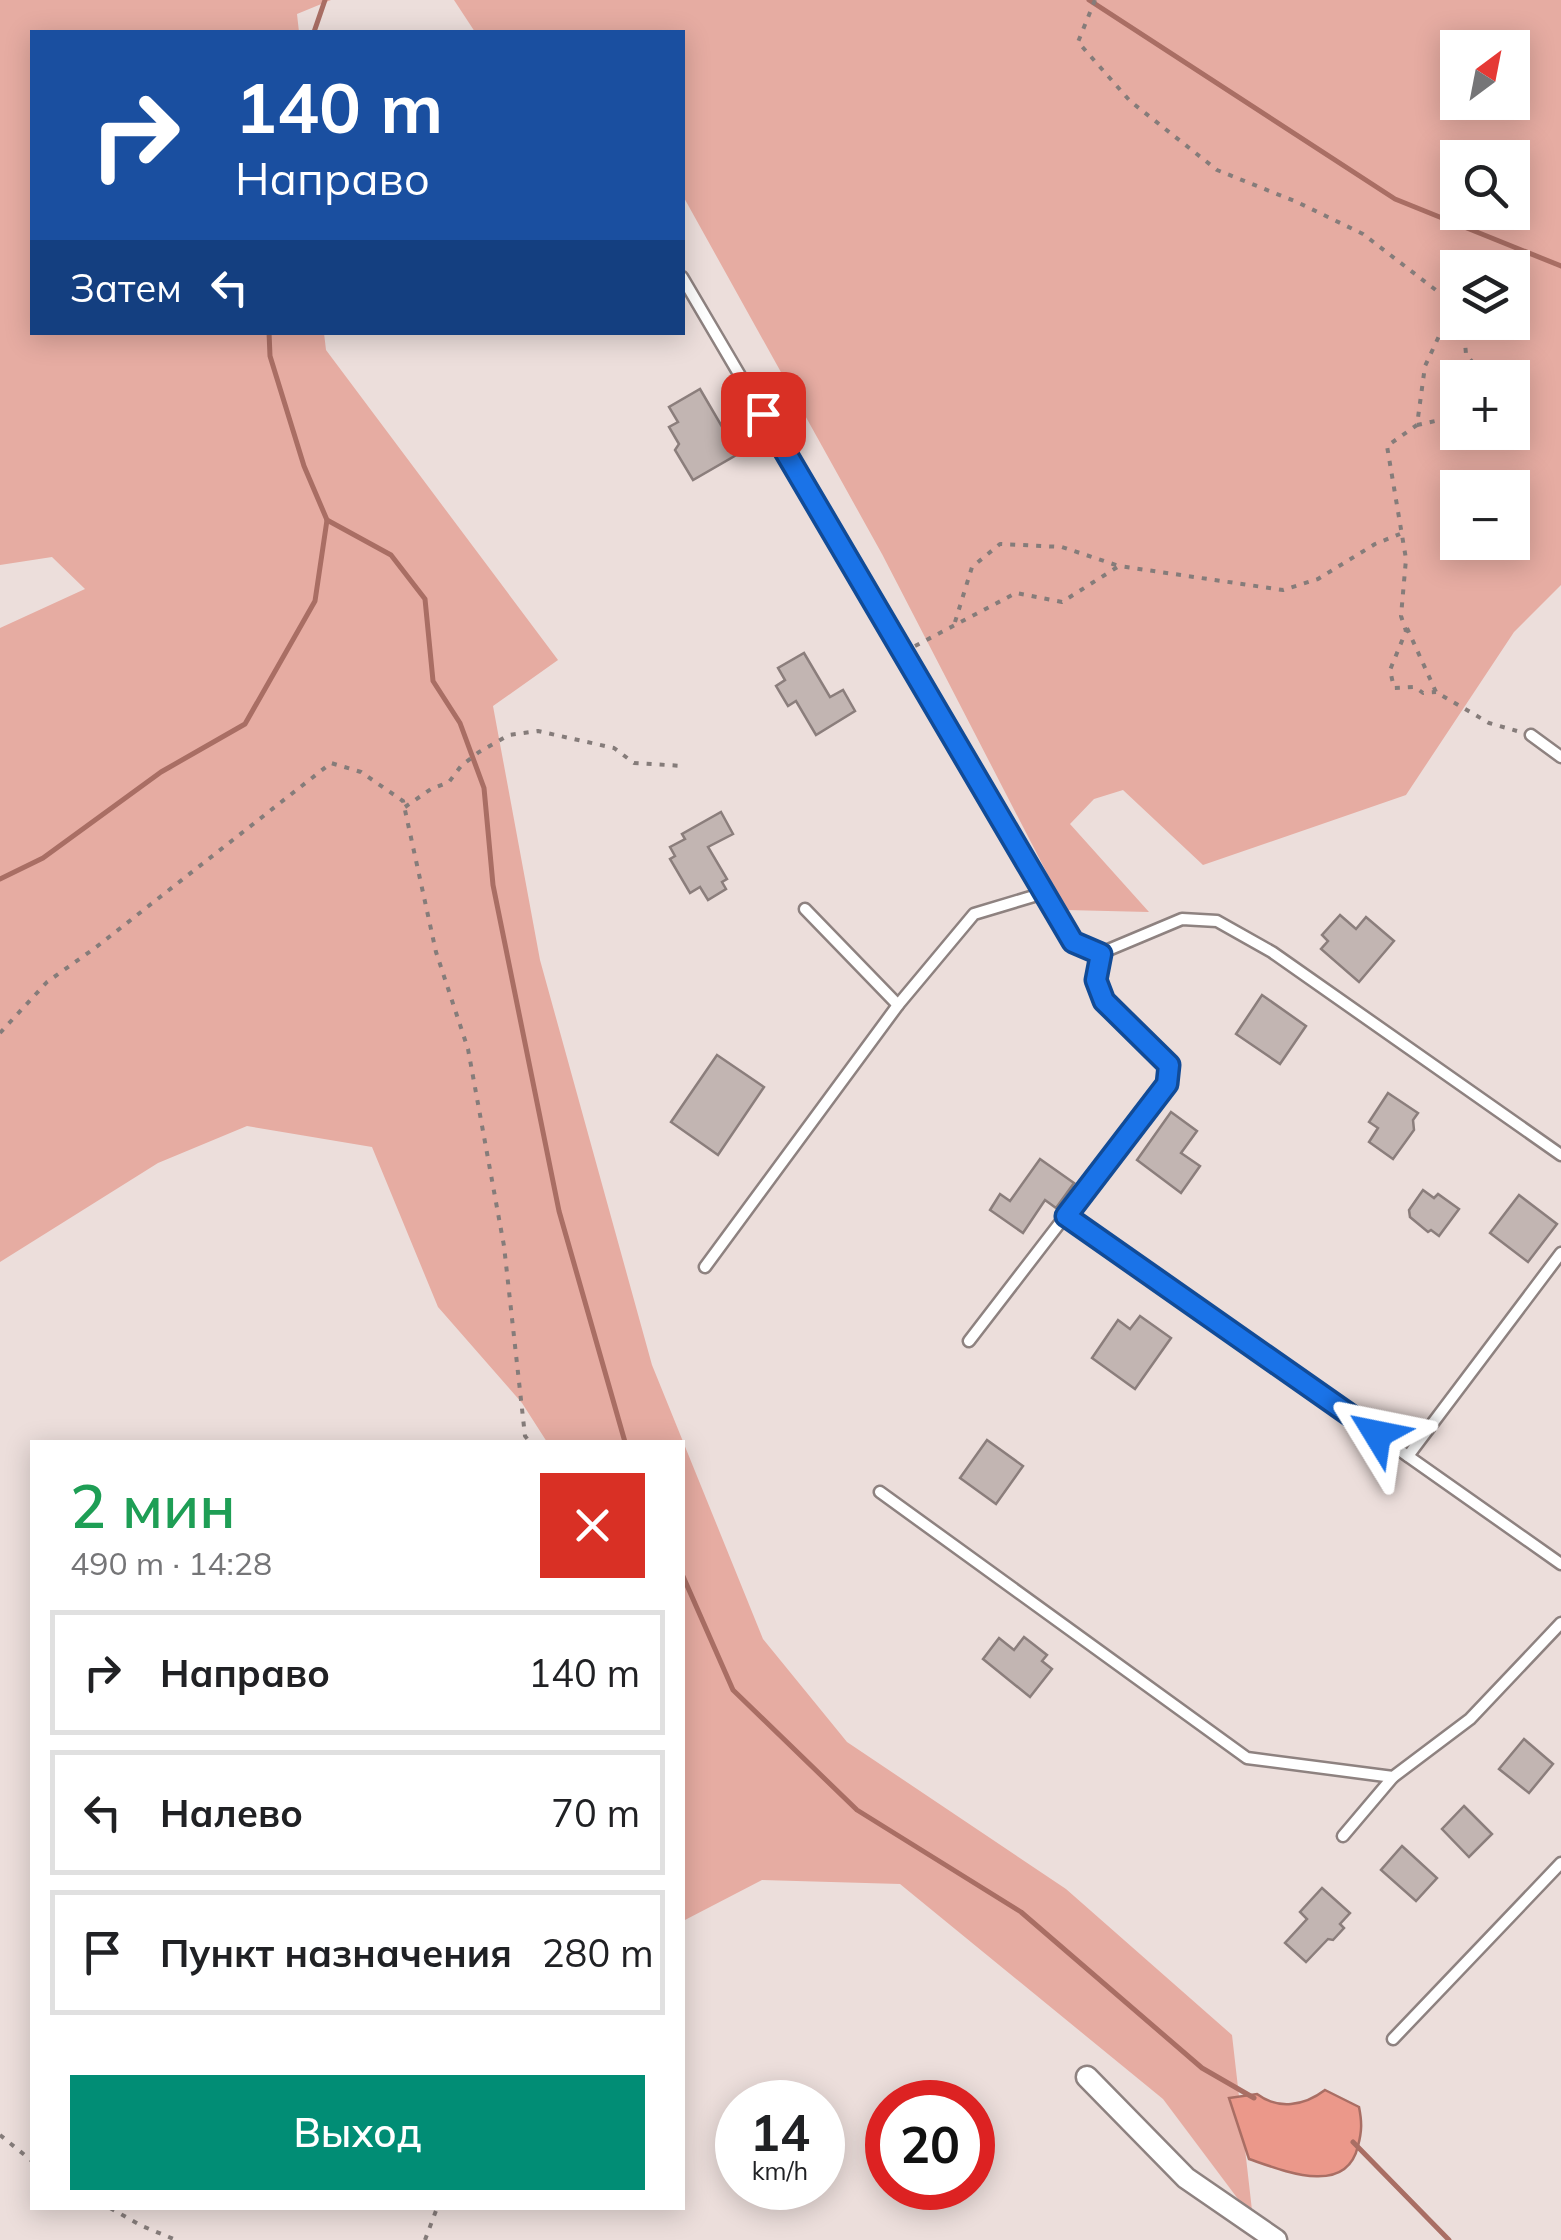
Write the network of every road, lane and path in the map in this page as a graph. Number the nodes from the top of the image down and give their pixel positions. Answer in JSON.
{"nodes":[{"id":1,"x":1096,"y":0,"type":"edge"},
{"id":2,"x":685,"y":281,"type":"edge"},
{"id":3,"x":1440,"y":293,"type":"edge"},
{"id":4,"x":1440,"y":336,"type":"edge"},
{"id":5,"x":1440,"y":420,"type":"edge"},
{"id":6,"x":1417,"y":424,"type":"junction"},
{"id":7,"x":1400,"y":534,"type":"junction"},
{"id":8,"x":1118,"y":566,"type":"junction"},
{"id":9,"x":1401,"y":616,"type":"junction"},
{"id":10,"x":954,"y":625,"type":"junction"},
{"id":11,"x":919,"y":644,"type":"dead end"},
{"id":12,"x":1436,"y":692,"type":"junction"},
{"id":13,"x":1531,"y":735,"type":"joint"},
{"id":14,"x":1561,"y":757,"type":"edge"},
{"id":15,"x":682,"y":766,"type":"dead end"},
{"id":16,"x":404,"y":807,"type":"junction"},
{"id":17,"x":1044,"y":892,"type":"junction"},
{"id":18,"x":805,"y":909,"type":"dead end"},
{"id":19,"x":1101,"y":954,"type":"junction"},
{"id":20,"x":898,"y":1004,"type":"junction"},
{"id":21,"x":0,"y":1033,"type":"edge"},
{"id":22,"x":1561,"y":1155,"type":"edge"},
{"id":23,"x":1066,"y":1216,"type":"junction"},
{"id":24,"x":1561,"y":1253,"type":"edge"},
{"id":25,"x":705,"y":1267,"type":"dead end"},
{"id":26,"x":969,"y":1341,"type":"dead end"},
{"id":27,"x":528,"y":1440,"type":"edge"},
{"id":28,"x":1408,"y":1456,"type":"junction"},
{"id":29,"x":880,"y":1492,"type":"dead end"},
{"id":30,"x":1561,"y":1564,"type":"edge"},
{"id":31,"x":1561,"y":1622,"type":"edge"},
{"id":32,"x":1393,"y":1776,"type":"junction"},
{"id":33,"x":1343,"y":1836,"type":"dead end"},
{"id":34,"x":1561,"y":1863,"type":"edge"},
{"id":35,"x":1393,"y":2039,"type":"dead end"},
{"id":36,"x":1087,"y":2077,"type":"dead end"},
{"id":37,"x":0,"y":2135,"type":"edge"},
{"id":38,"x":30,"y":2160,"type":"edge"},
{"id":39,"x":114,"y":2210,"type":"edge"},
{"id":40,"x":436,"y":2210,"type":"edge"},
{"id":41,"x":176,"y":2240,"type":"edge"},
{"id":42,"x":424,"y":2240,"type":"edge"},
{"id":43,"x":1276,"y":2240,"type":"edge"}],
"edges":[{"from":1,"to":3,"type":"path"},
{"from":2,"to":17,"type":"lane"},
{"from":4,"to":6,"type":"path"},
{"from":5,"to":6,"type":"path"},
{"from":6,"to":7,"type":"path"},
{"from":7,"to":8,"type":"path"},
{"from":7,"to":9,"type":"path"},
{"from":8,"to":10,"type":"path"},
{"from":8,"to":10,"type":"path"},
{"from":9,"to":12,"type":"path"},
{"from":9,"to":12,"type":"path"},
{"from":10,"to":11,"type":"path"},
{"from":12,"to":13,"type":"path"},
{"from":13,"to":14,"type":"lane"},
{"from":15,"to":16,"type":"path"},
{"from":16,"to":21,"type":"path"},
{"from":16,"to":27,"type":"path"},
{"from":17,"to":19,"type":"lane"},
{"from":17,"to":20,"type":"lane"},
{"from":18,"to":20,"type":"lane"},
{"from":19,"to":22,"type":"lane"},
{"from":19,"to":23,"type":"lane"},
{"from":20,"to":25,"type":"lane"},
{"from":23,"to":26,"type":"lane"},
{"from":23,"to":28,"type":"lane"},
{"from":24,"to":28,"type":"lane"},
{"from":28,"to":30,"type":"lane"},
{"from":29,"to":32,"type":"lane"},
{"from":31,"to":32,"type":"lane"},
{"from":32,"to":33,"type":"lane"},
{"from":34,"to":35,"type":"lane"},
{"from":36,"to":43,"type":"street"},
{"from":37,"to":38,"type":"path"},
{"from":39,"to":41,"type":"path"},
{"from":40,"to":42,"type":"path"}]}
